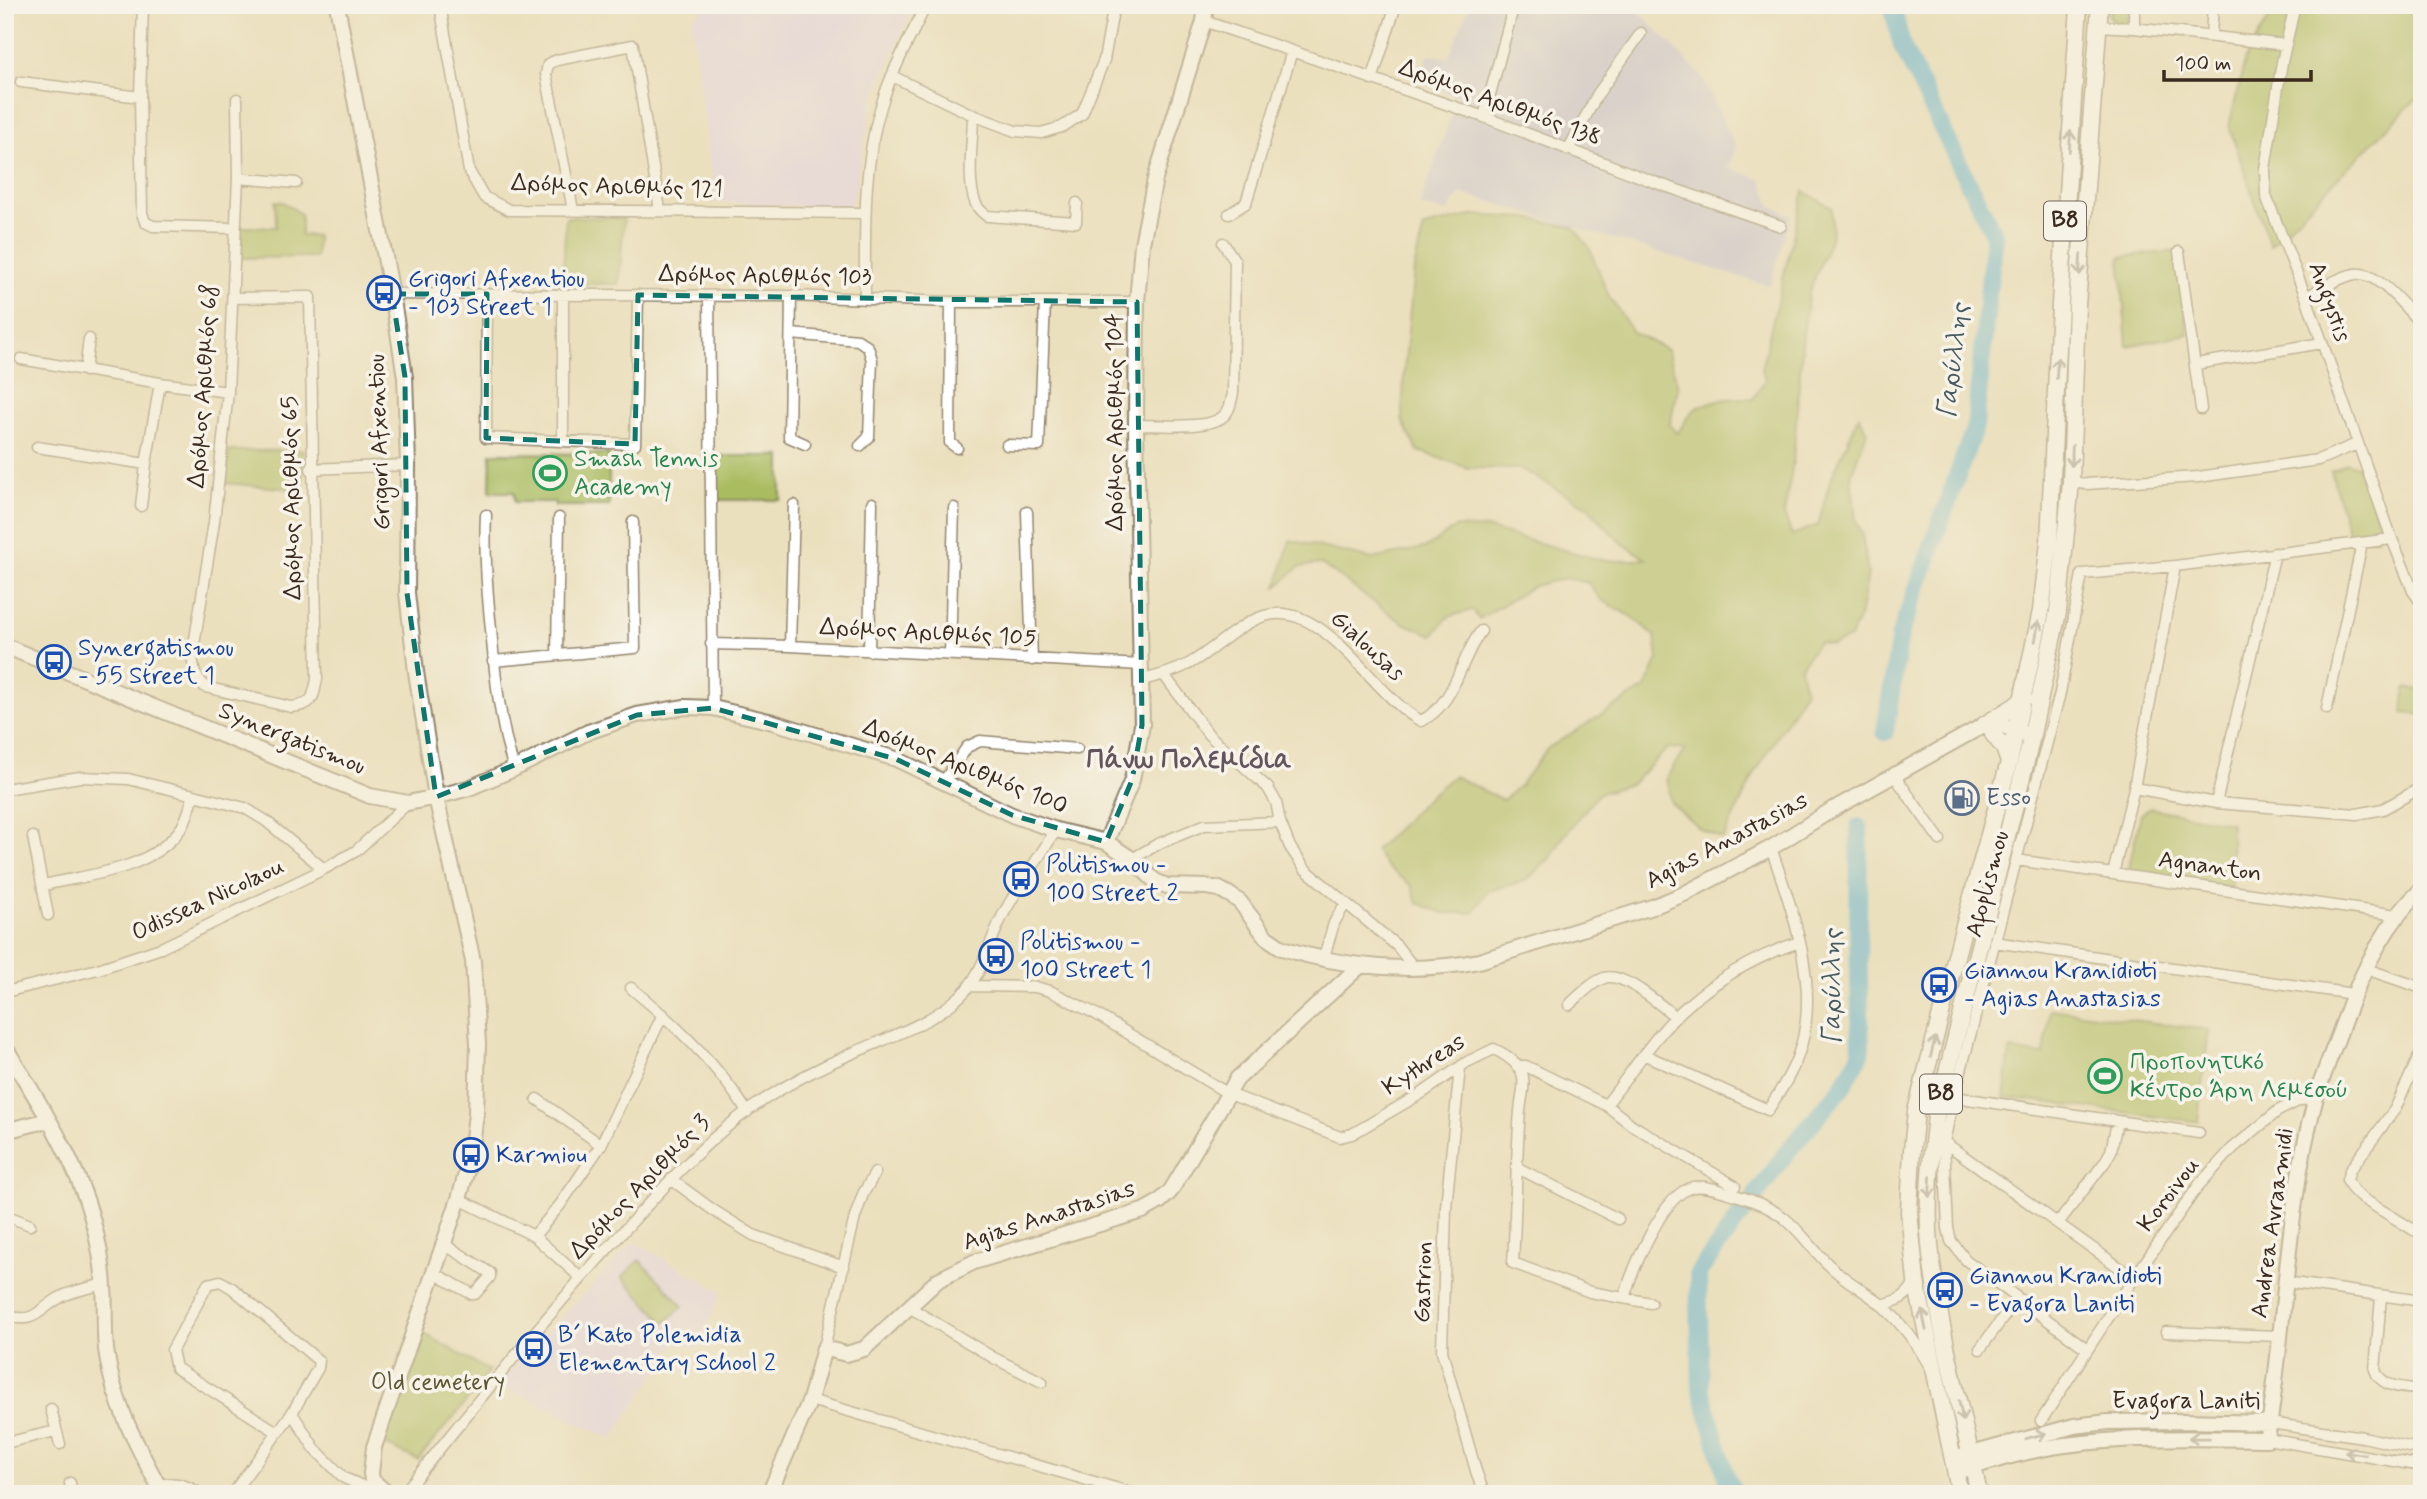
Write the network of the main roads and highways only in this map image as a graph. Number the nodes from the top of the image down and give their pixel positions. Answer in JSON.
{"nodes":[{"id":1,"x":2079,"y":5,"type":"edge"},
{"id":2,"x":2100,"y":5,"type":"edge"},
{"id":3,"x":2024,"y":698,"type":"junction"},
{"id":4,"x":2020,"y":736,"type":"junction"},
{"id":5,"x":2009,"y":762,"type":"junction"},
{"id":6,"x":1960,"y":1494,"type":"edge"},
{"id":7,"x":1979,"y":1494,"type":"edge"}],
"edges":[{"from":3,"to":1,"type":"main road","number":"B8","one_way":true},
{"from":2,"to":4,"type":"main road","number":"B8","one_way":true},
{"from":3,"to":4,"type":"main road","number":"B8"},
{"from":3,"to":5,"type":"main road"},
{"from":4,"to":5,"type":"main road","number":"B8"},
{"from":4,"to":7,"type":"main road","number":"B8","one_way":true},
{"from":6,"to":5,"type":"main road","number":"B8","one_way":true}]}
